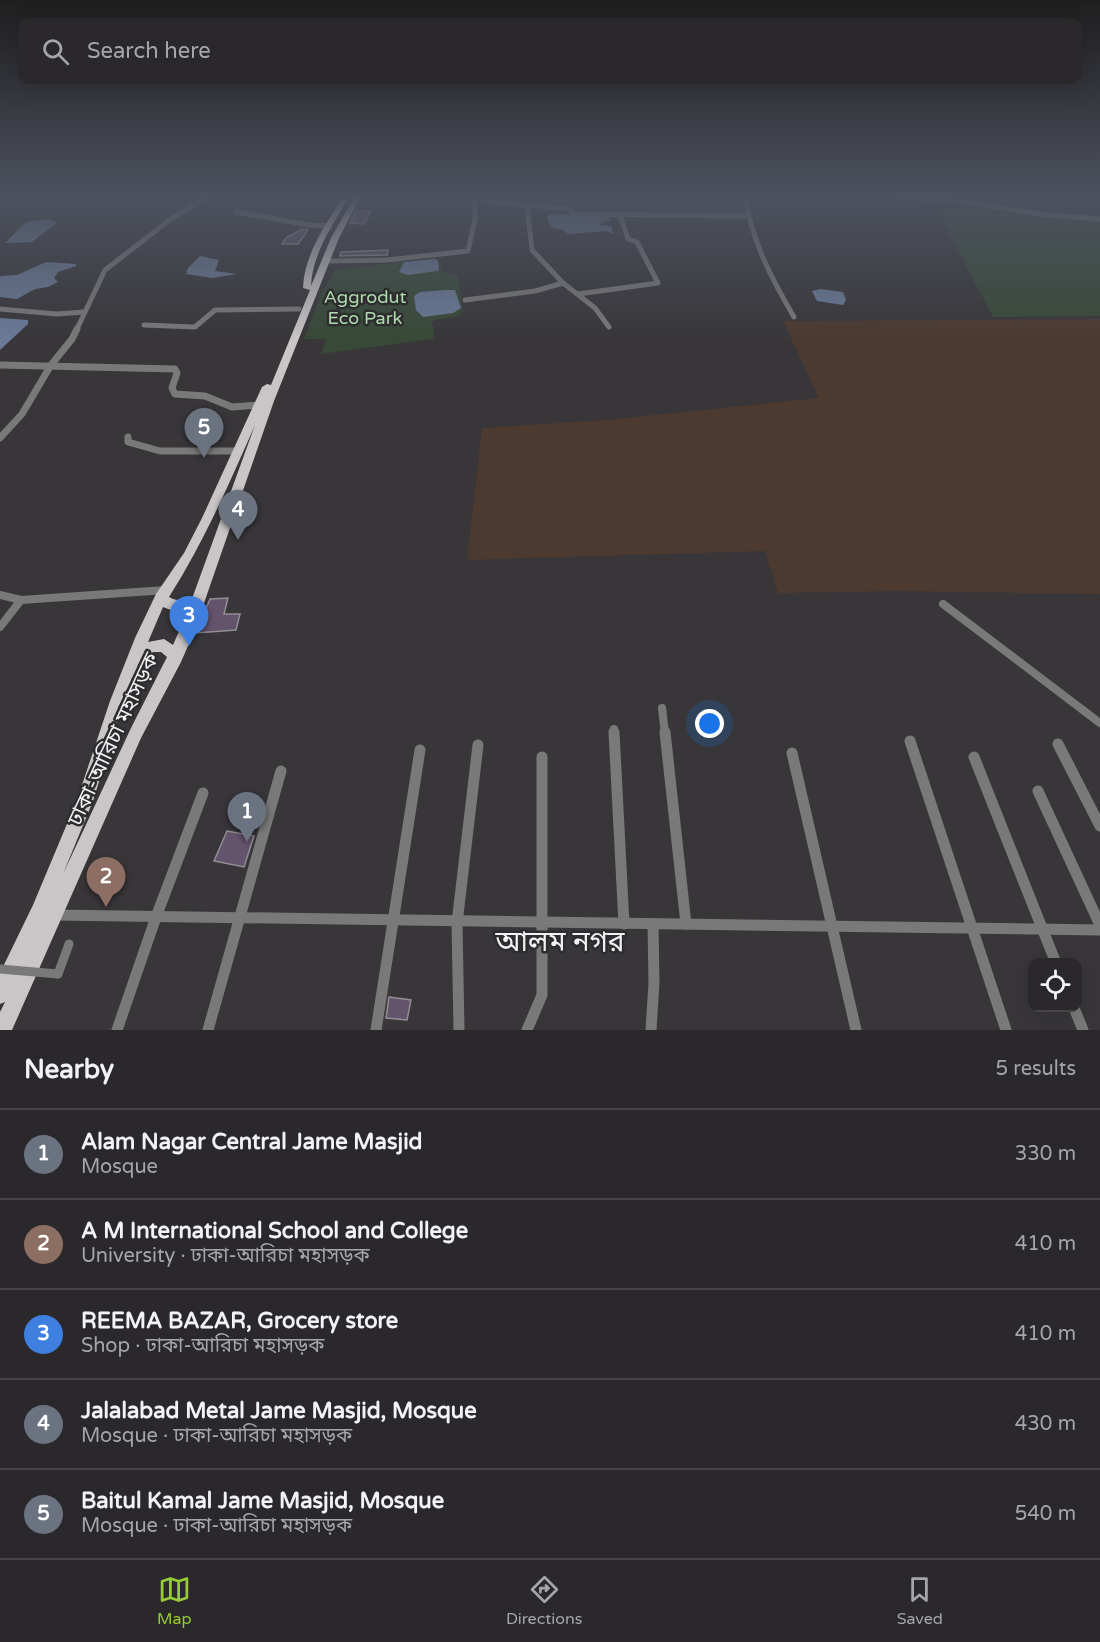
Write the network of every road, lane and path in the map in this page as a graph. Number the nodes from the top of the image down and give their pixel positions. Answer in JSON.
{"nodes":[{"id":1,"x":138,"y":244,"type":"edge"},
{"id":2,"x":322,"y":244,"type":"edge"},
{"id":3,"x":328,"y":244,"type":"edge"},
{"id":4,"x":332,"y":244,"type":"edge"},
{"id":5,"x":338,"y":244,"type":"edge"},
{"id":6,"x":470,"y":244,"type":"edge"},
{"id":7,"x":531,"y":244,"type":"edge"},
{"id":8,"x":638,"y":244,"type":"edge"},
{"id":9,"x":755,"y":244,"type":"edge"},
{"id":10,"x":330,"y":261,"type":"junction"},
{"id":11,"x":563,"y":283,"type":"junction"},
{"id":12,"x":312,"y":288,"type":"junction"},
{"id":13,"x":578,"y":294,"type":"junction"},
{"id":14,"x":465,"y":300,"type":"dead end"},
{"id":15,"x":0,"y":309,"type":"edge"},
{"id":16,"x":298,"y":309,"type":"junction"},
{"id":17,"x":84,"y":312,"type":"junction"},
{"id":18,"x":794,"y":317,"type":"dead end"},
{"id":19,"x":144,"y":325,"type":"dead end"},
{"id":20,"x":609,"y":327,"type":"dead end"},
{"id":21,"x":0,"y":365,"type":"edge"},
{"id":22,"x":51,"y":365,"type":"junction"},
{"id":23,"x":259,"y":405,"type":"junction"},
{"id":24,"x":128,"y":437,"type":"dead end"},
{"id":25,"x":0,"y":438,"type":"edge"},
{"id":26,"x":237,"y":451,"type":"junction"},
{"id":27,"x":164,"y":595,"type":"junction"},
{"id":28,"x":0,"y":596,"type":"edge"},
{"id":29,"x":200,"y":598,"type":"junction"},
{"id":30,"x":21,"y":600,"type":"junction"},
{"id":31,"x":943,"y":604,"type":"dead end"},
{"id":32,"x":0,"y":627,"type":"edge"},
{"id":33,"x":136,"y":654,"type":"junction"},
{"id":34,"x":176,"y":657,"type":"junction"},
{"id":35,"x":662,"y":708,"type":"dead end"},
{"id":36,"x":1100,"y":723,"type":"edge"},
{"id":37,"x":614,"y":729,"type":"dead end"},
{"id":38,"x":910,"y":741,"type":"dead end"},
{"id":39,"x":1059,"y":744,"type":"dead end"},
{"id":40,"x":478,"y":745,"type":"dead end"},
{"id":41,"x":420,"y":750,"type":"dead end"},
{"id":42,"x":792,"y":753,"type":"dead end"},
{"id":43,"x":542,"y":757,"type":"dead end"},
{"id":44,"x":974,"y":757,"type":"dead end"},
{"id":45,"x":280,"y":771,"type":"dead end"},
{"id":46,"x":1038,"y":790,"type":"dead end"},
{"id":47,"x":203,"y":793,"type":"dead end"},
{"id":48,"x":1100,"y":826,"type":"edge"},
{"id":49,"x":56,"y":915,"type":"junction"},
{"id":50,"x":156,"y":917,"type":"junction"},
{"id":51,"x":238,"y":918,"type":"junction"},
{"id":52,"x":393,"y":920,"type":"junction"},
{"id":53,"x":457,"y":923,"type":"junction"},
{"id":54,"x":543,"y":923,"type":"junction"},
{"id":55,"x":624,"y":924,"type":"junction"},
{"id":56,"x":653,"y":924,"type":"junction"},
{"id":57,"x":686,"y":924,"type":"junction"},
{"id":58,"x":1100,"y":925,"type":"edge"},
{"id":59,"x":834,"y":927,"type":"junction"},
{"id":60,"x":973,"y":928,"type":"junction"},
{"id":61,"x":1043,"y":929,"type":"junction"},
{"id":62,"x":1100,"y":930,"type":"edge"},
{"id":63,"x":69,"y":944,"type":"dead end"},
{"id":64,"x":1054,"y":958,"type":"edge"},
{"id":65,"x":0,"y":969,"type":"edge"},
{"id":66,"x":0,"y":994,"type":"edge"},
{"id":67,"x":1076,"y":1012,"type":"edge"},
{"id":68,"x":2,"y":1030,"type":"edge"},
{"id":69,"x":117,"y":1030,"type":"edge"},
{"id":70,"x":208,"y":1030,"type":"edge"},
{"id":71,"x":376,"y":1030,"type":"edge"},
{"id":72,"x":459,"y":1030,"type":"edge"},
{"id":73,"x":527,"y":1030,"type":"edge"},
{"id":74,"x":651,"y":1030,"type":"edge"},
{"id":75,"x":856,"y":1030,"type":"edge"},
{"id":76,"x":1006,"y":1030,"type":"edge"},
{"id":77,"x":1083,"y":1030,"type":"edge"}],
"edges":[{"from":1,"to":17,"type":"street"},
{"from":2,"to":12,"type":"highway"},
{"from":3,"to":12,"type":"highway","name":"ঢাকা-আরিচা মহাসড়ক"},
{"from":4,"to":12,"type":"highway","name":"ঢাকা-আরিচা মহাসড়ক"},
{"from":5,"to":10,"type":"highway"},
{"from":6,"to":10,"type":"street"},
{"from":7,"to":11,"type":"street"},
{"from":8,"to":13,"type":"street"},
{"from":9,"to":18,"type":"street"},
{"from":10,"to":12,"type":"highway"},
{"from":11,"to":13,"type":"street"},
{"from":11,"to":14,"type":"street"},
{"from":12,"to":16,"type":"highway","name":"ঢাকা-আরিচা মহাসড়ক"},
{"from":12,"to":29,"type":"highway","name":"ঢাকা-আরিচা মহাসড়ক"},
{"from":13,"to":20,"type":"street"},
{"from":15,"to":17,"type":"street"},
{"from":16,"to":19,"type":"street"},
{"from":16,"to":23,"type":"highway","name":"ঢাকা-আরিচা মহাসড়ক"},
{"from":17,"to":22,"type":"street"},
{"from":21,"to":22,"type":"street"},
{"from":22,"to":23,"type":"street"},
{"from":22,"to":25,"type":"street"},
{"from":23,"to":26,"type":"highway","name":"ঢাকা-আরিচা মহাসড়ক"},
{"from":24,"to":26,"type":"street"},
{"from":26,"to":27,"type":"highway","name":"ঢাকা-আরিচা মহাসড়ক"},
{"from":27,"to":29,"type":"highway"},
{"from":27,"to":30,"type":"street"},
{"from":27,"to":33,"type":"highway","name":"ঢাকা-আরিচা মহাসড়ক"},
{"from":28,"to":30,"type":"street"},
{"from":29,"to":34,"type":"highway","name":"ঢাকা-আরিচা মহাসড়ক"},
{"from":30,"to":32,"type":"street"},
{"from":31,"to":36,"type":"street"},
{"from":33,"to":34,"type":"highway"},
{"from":33,"to":66,"type":"highway","name":"ঢাকা-আরিচা মহাসড়ক"},
{"from":34,"to":49,"type":"highway","name":"ঢাকা-আরিচা মহাসড়ক"},
{"from":35,"to":57,"type":"street"},
{"from":37,"to":55,"type":"street"},
{"from":38,"to":60,"type":"street"},
{"from":39,"to":48,"type":"street"},
{"from":40,"to":53,"type":"street"},
{"from":41,"to":52,"type":"street"},
{"from":42,"to":59,"type":"street"},
{"from":43,"to":54,"type":"street"},
{"from":44,"to":61,"type":"street"},
{"from":45,"to":51,"type":"street"},
{"from":46,"to":58,"type":"street"},
{"from":47,"to":50,"type":"street"},
{"from":49,"to":50,"type":"street"},
{"from":49,"to":68,"type":"highway","name":"ঢাকা-আরিচা মহাসড়ক"},
{"from":50,"to":51,"type":"street"},
{"from":50,"to":69,"type":"street"},
{"from":51,"to":52,"type":"street"},
{"from":51,"to":70,"type":"street"},
{"from":52,"to":53,"type":"street"},
{"from":52,"to":71,"type":"street"},
{"from":53,"to":54,"type":"street"},
{"from":53,"to":72,"type":"street"},
{"from":54,"to":55,"type":"street"},
{"from":54,"to":73,"type":"street"},
{"from":55,"to":56,"type":"street"},
{"from":56,"to":57,"type":"street"},
{"from":56,"to":74,"type":"street"},
{"from":57,"to":59,"type":"street"},
{"from":59,"to":60,"type":"street"},
{"from":59,"to":75,"type":"street"},
{"from":60,"to":61,"type":"street"},
{"from":60,"to":76,"type":"street"},
{"from":61,"to":62,"type":"street"},
{"from":61,"to":64,"type":"street"},
{"from":63,"to":65,"type":"street","bridge":true},
{"from":67,"to":77,"type":"street"}]}
